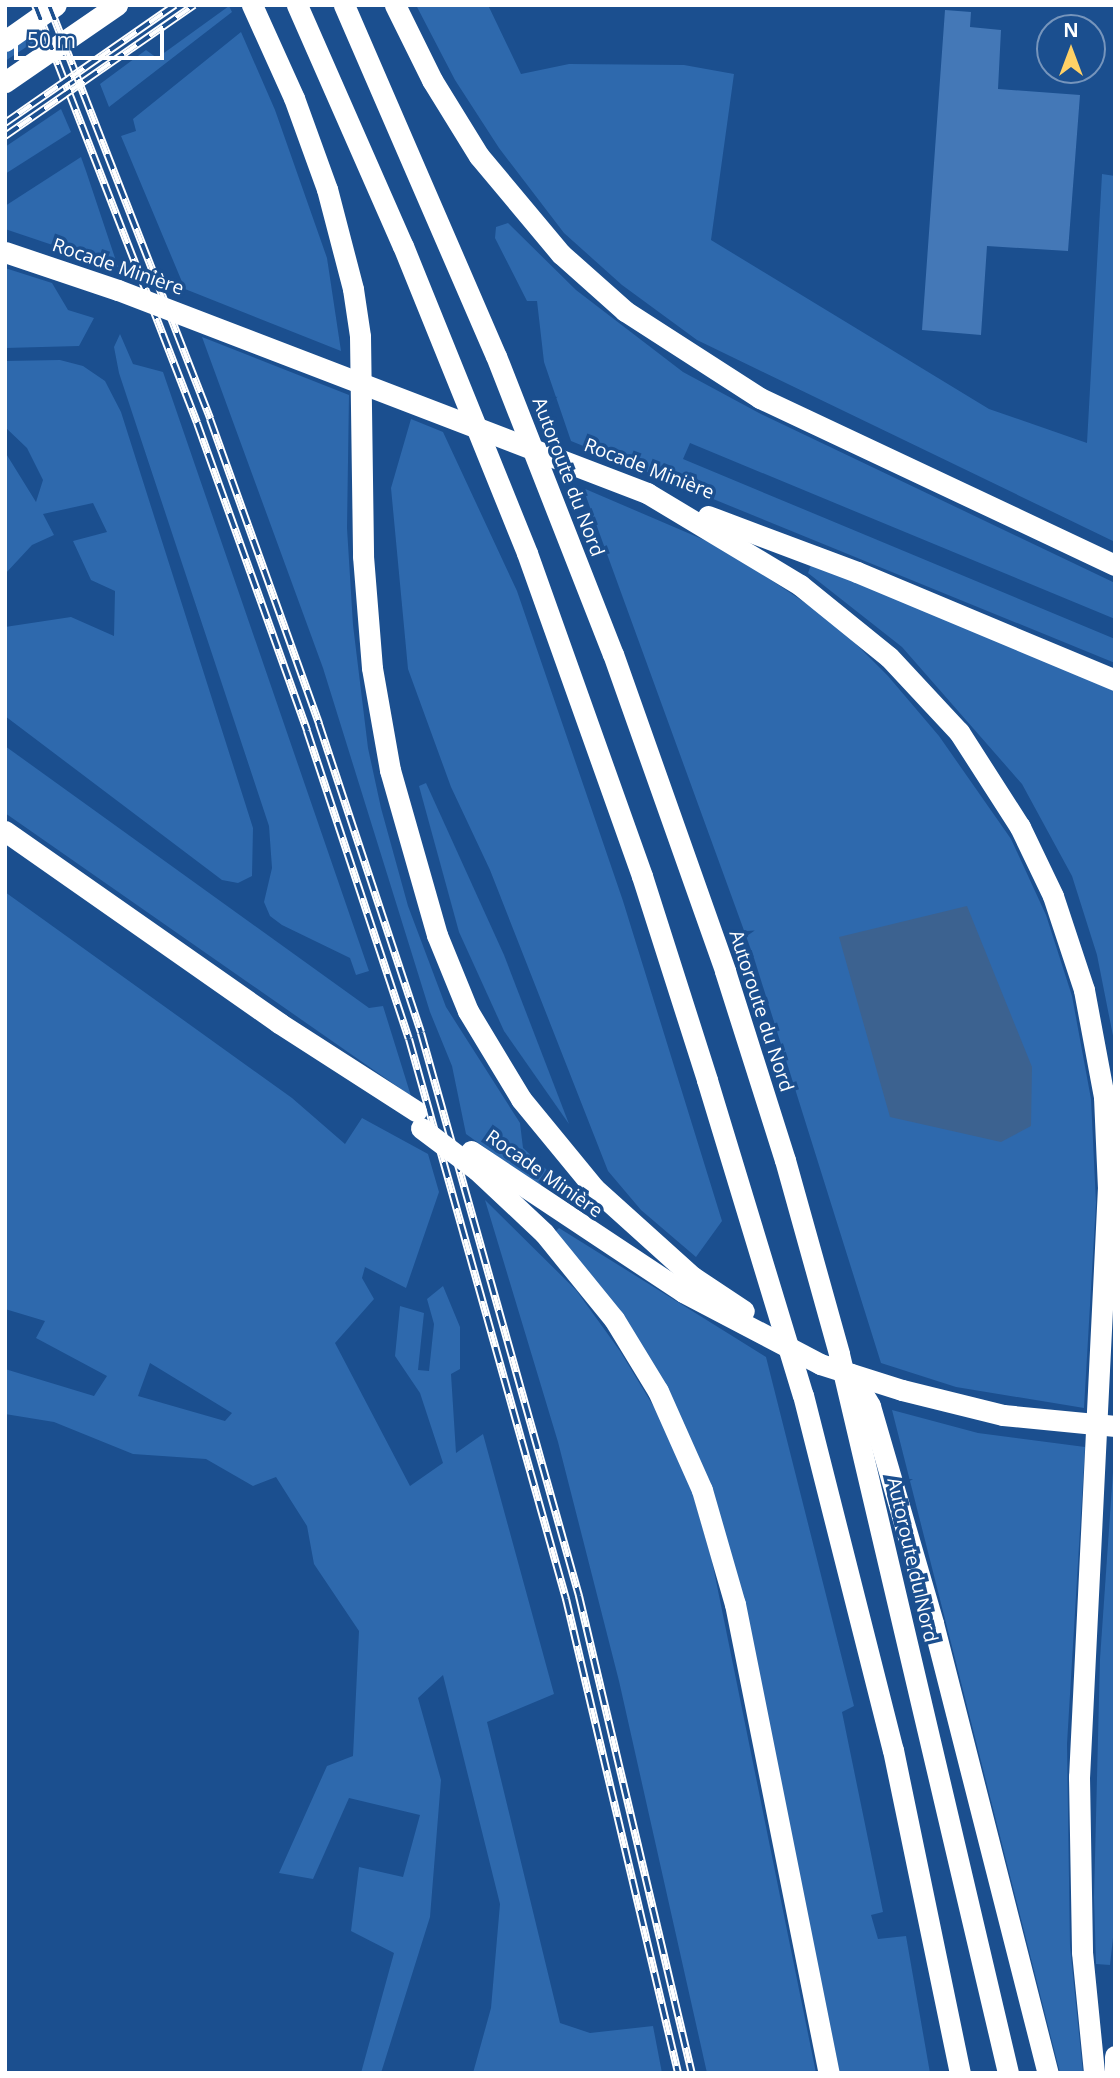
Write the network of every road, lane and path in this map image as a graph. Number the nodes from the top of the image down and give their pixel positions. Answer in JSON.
{"nodes":[{"id":1,"x":56,"y":5,"type":"edge"},
{"id":2,"x":117,"y":5,"type":"edge"},
{"id":3,"x":344,"y":5,"type":"edge"},
{"id":4,"x":396,"y":5,"type":"edge"},
{"id":5,"x":297,"y":6,"type":"edge"},
{"id":6,"x":256,"y":14,"type":"edge"},
{"id":7,"x":5,"y":41,"type":"edge"},
{"id":8,"x":5,"y":82,"type":"edge"},
{"id":9,"x":5,"y":252,"type":"edge"},
{"id":10,"x":647,"y":493,"type":"junction"},
{"id":11,"x":1115,"y":565,"type":"edge"},
{"id":12,"x":1115,"y":680,"type":"edge"},
{"id":13,"x":5,"y":831,"type":"edge"},
{"id":14,"x":474,"y":1161,"type":"junction"},
{"id":15,"x":688,"y":1284,"type":"junction"},
{"id":16,"x":839,"y":1354,"type":"junction"},
{"id":17,"x":1115,"y":1426,"type":"edge"},
{"id":18,"x":1115,"y":2056,"type":"edge"},
{"id":19,"x":959,"y":2070,"type":"edge"},
{"id":20,"x":1115,"y":2071,"type":"edge"},
{"id":21,"x":829,"y":2073,"type":"edge"},
{"id":22,"x":1008,"y":2073,"type":"edge"},
{"id":23,"x":1048,"y":2073,"type":"edge"},
{"id":24,"x":1094,"y":2073,"type":"edge"}],
"edges":[{"from":1,"to":7,"type":"highway"},
{"from":2,"to":8,"type":"highway"},
{"from":3,"to":16,"type":"highway","name":"Autoroute du Nord"},
{"from":4,"to":11,"type":"highway"},
{"from":5,"to":19,"type":"highway"},
{"from":6,"to":15,"type":"highway"},
{"from":9,"to":10,"type":"highway","name":"Rocade Minière","bridge":true},
{"from":10,"to":12,"type":"highway","name":"Rocade Minière"},
{"from":10,"to":24,"type":"highway"},
{"from":13,"to":14,"type":"highway","name":"Rocade Minière"},
{"from":14,"to":15,"type":"highway","name":"Rocade Minière"},
{"from":14,"to":21,"type":"highway"},
{"from":15,"to":17,"type":"highway","name":"Rocade Minière","bridge":true},
{"from":16,"to":22,"type":"highway","name":"Autoroute du Nord"},
{"from":16,"to":23,"type":"highway"},
{"from":18,"to":20,"type":"highway"}]}
